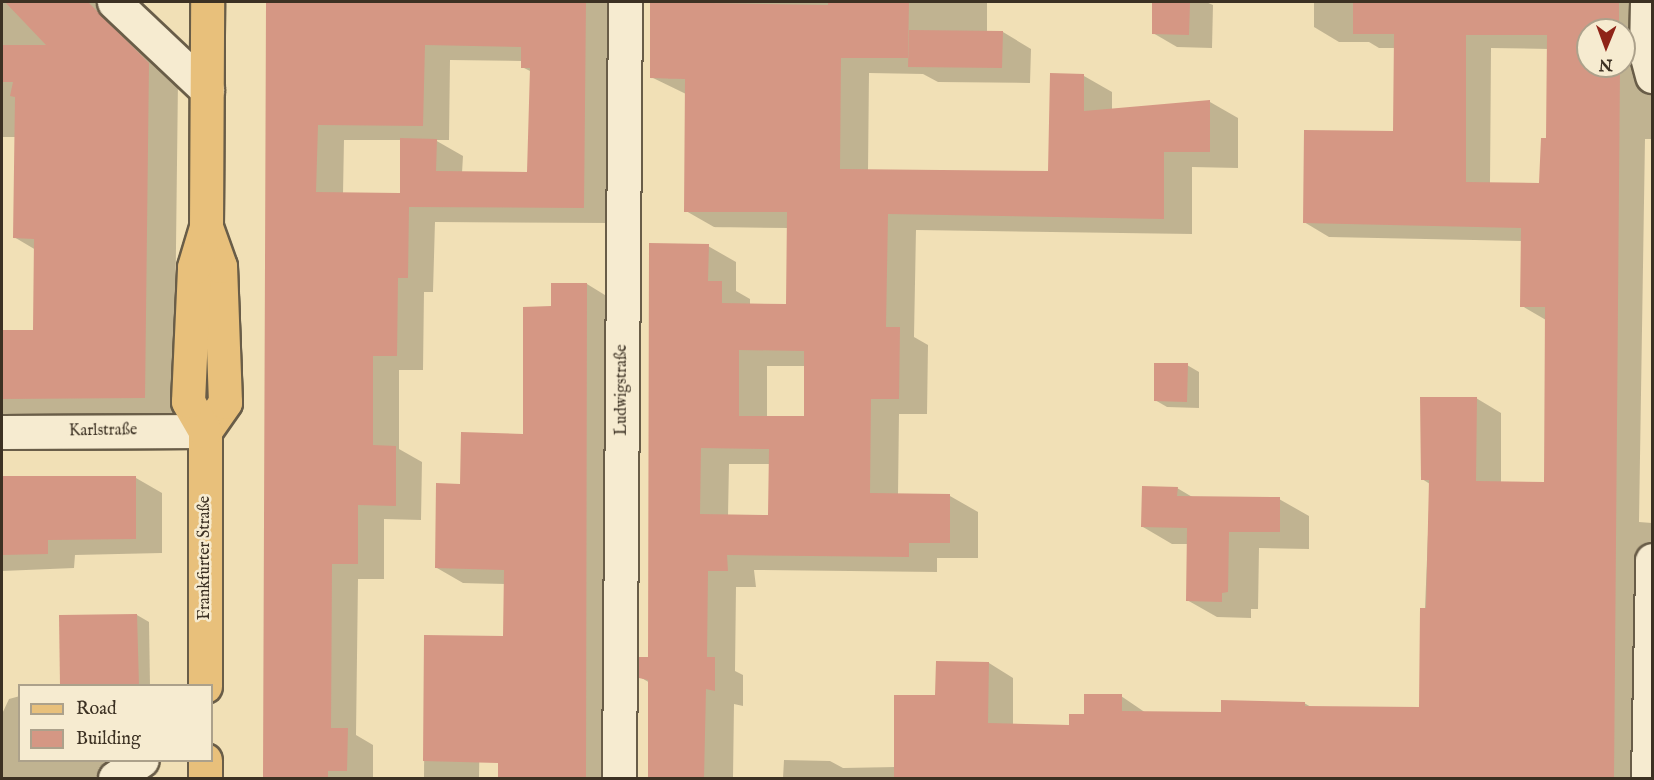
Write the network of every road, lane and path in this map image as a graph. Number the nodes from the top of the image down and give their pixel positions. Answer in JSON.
{"nodes":[{"id":1,"x":114,"y":2,"type":"edge"},
{"id":2,"x":207,"y":2,"type":"edge"},
{"id":3,"x":626,"y":2,"type":"edge"},
{"id":4,"x":1647,"y":2,"type":"edge"},
{"id":5,"x":1653,"y":76,"type":"edge"},
{"id":6,"x":207,"y":90,"type":"junction"},
{"id":7,"x":205,"y":431,"type":"junction"},
{"id":8,"x":2,"y":432,"type":"edge"},
{"id":9,"x":1653,"y":560,"type":"edge"},
{"id":10,"x":205,"y":684,"type":"edge"},
{"id":11,"x":139,"y":762,"type":"edge"},
{"id":12,"x":205,"y":762,"type":"edge"},
{"id":13,"x":115,"y":778,"type":"edge"},
{"id":14,"x":205,"y":778,"type":"edge"},
{"id":15,"x":619,"y":778,"type":"edge"},
{"id":16,"x":1648,"y":778,"type":"edge"}],
"edges":[{"from":1,"to":6,"type":"street"},
{"from":2,"to":6,"type":"main road"},
{"from":3,"to":15,"type":"street","name":"Ludwigstraße"},
{"from":4,"to":5,"type":"street"},
{"from":6,"to":7,"type":"main road"},
{"from":7,"to":8,"type":"street","name":"Karlstraße"},
{"from":7,"to":10,"type":"main road","name":"Frankfurter Straße"},
{"from":9,"to":16,"type":"street"},
{"from":11,"to":13,"type":"street"},
{"from":12,"to":14,"type":"main road"}]}
